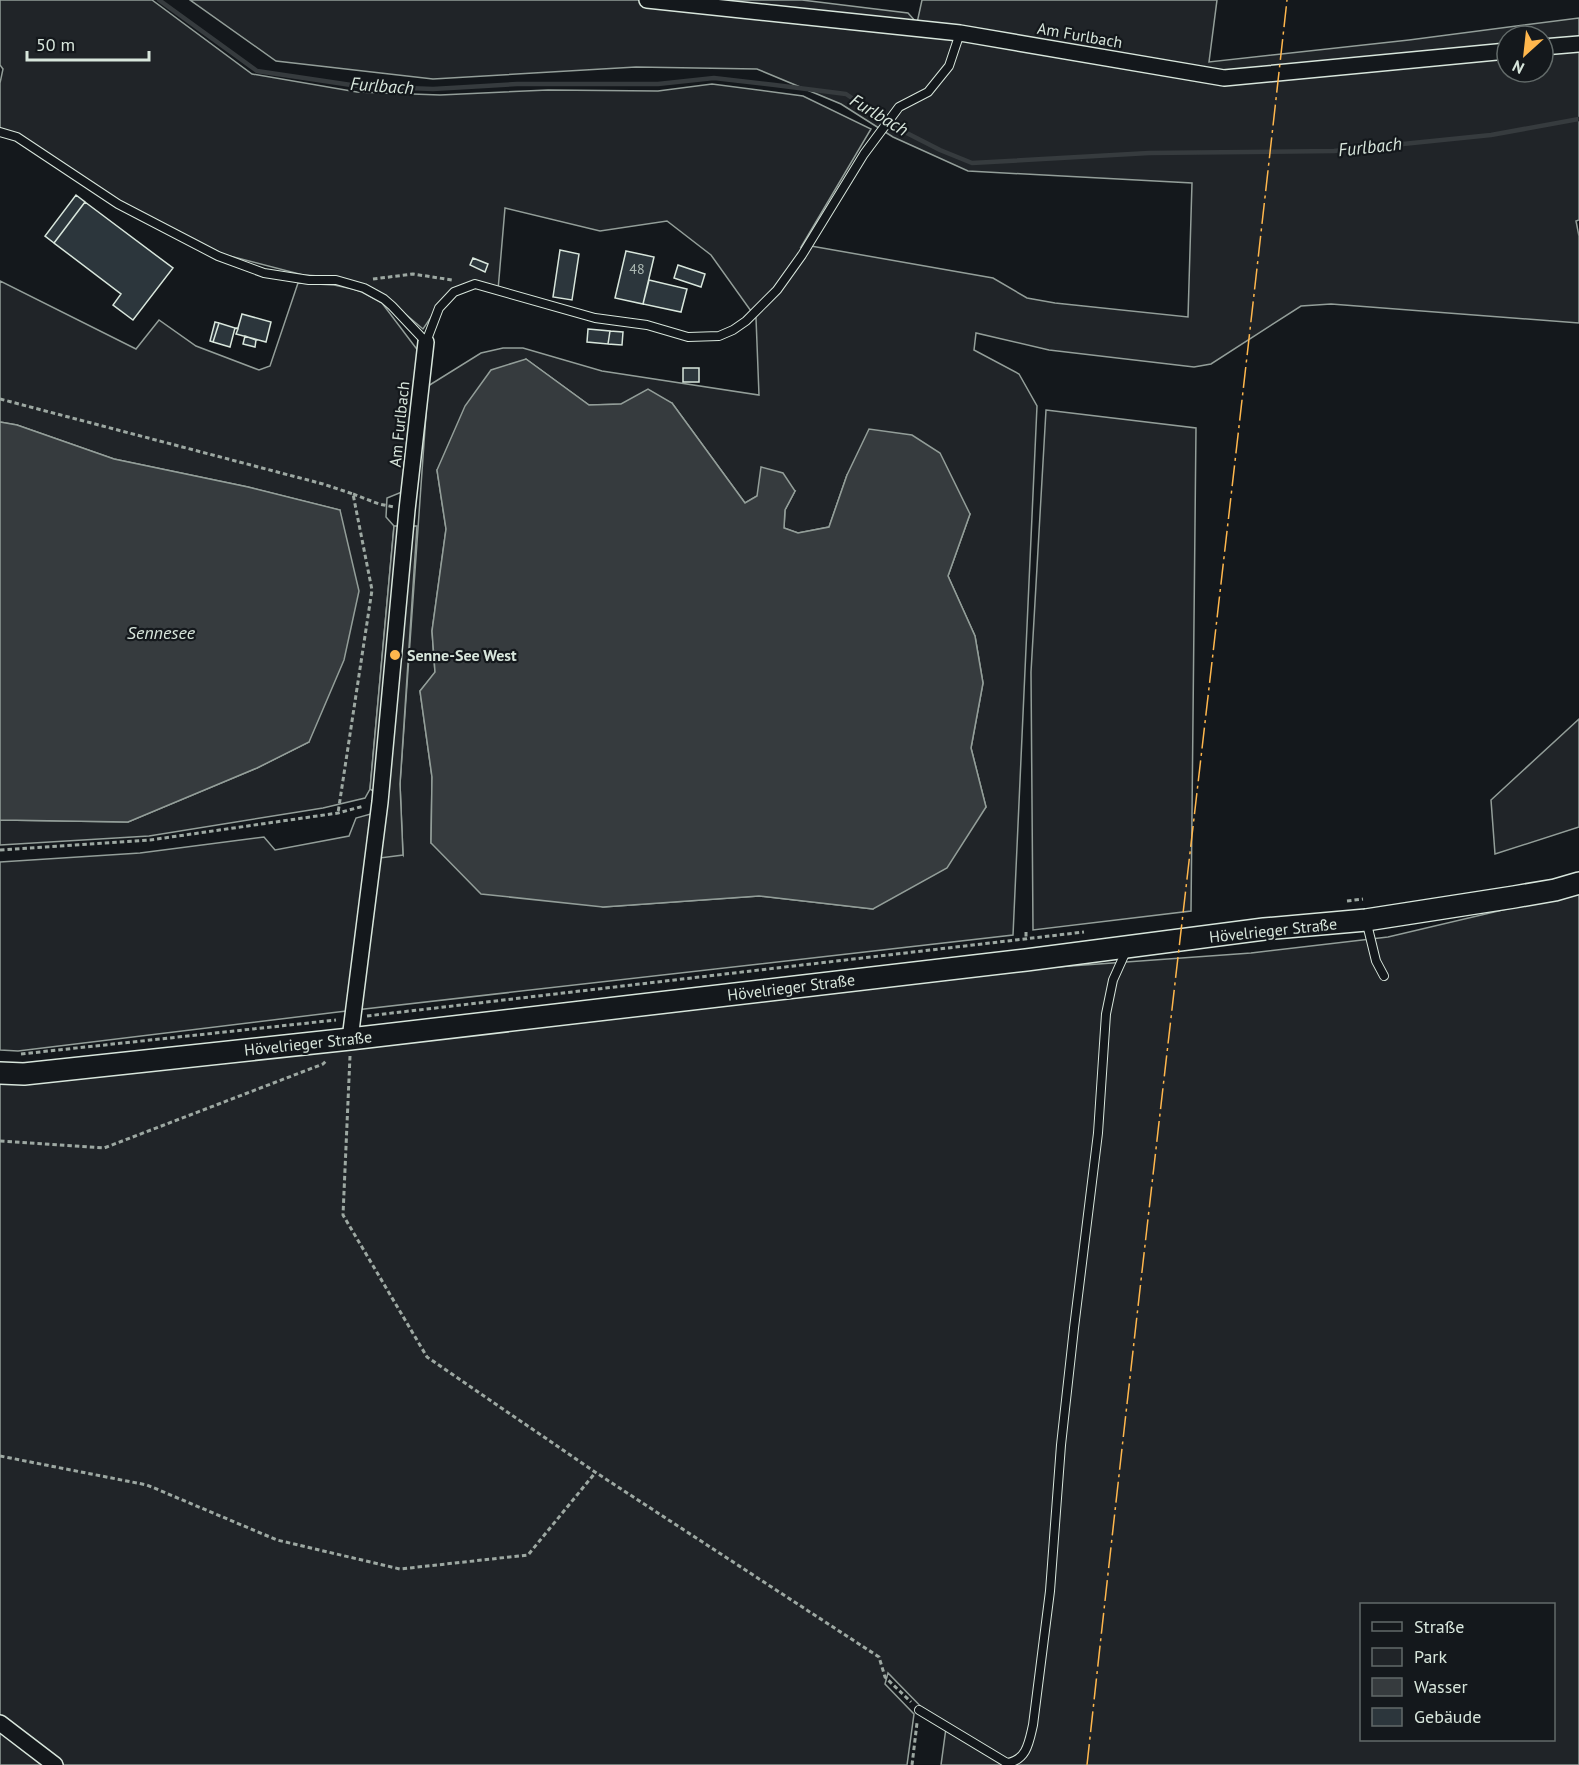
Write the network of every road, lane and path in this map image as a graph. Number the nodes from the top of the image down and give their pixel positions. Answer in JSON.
{"nodes":[{"id":1,"x":647,"y":0,"type":"edge"},
{"id":2,"x":960,"y":33,"type":"junction"},
{"id":3,"x":1579,"y":44,"type":"edge"},
{"id":4,"x":1555,"y":46,"type":"edge"},
{"id":5,"x":1495,"y":52,"type":"edge"},
{"id":6,"x":0,"y":132,"type":"edge"},
{"id":7,"x":475,"y":284,"type":"junction"},
{"id":8,"x":354,"y":285,"type":"junction"},
{"id":9,"x":426,"y":342,"type":"junction"},
{"id":10,"x":0,"y":399,"type":"edge"},
{"id":11,"x":353,"y":494,"type":"junction"},
{"id":12,"x":407,"y":510,"type":"junction"},
{"id":13,"x":380,"y":802,"type":"junction"},
{"id":14,"x":338,"y":813,"type":"junction"},
{"id":15,"x":0,"y":850,"type":"edge"},
{"id":16,"x":1579,"y":883,"type":"edge"},
{"id":17,"x":1340,"y":902,"type":"dead end"},
{"id":18,"x":1365,"y":910,"type":"junction"},
{"id":19,"x":1085,"y":932,"type":"dead end"},
{"id":20,"x":1127,"y":947,"type":"junction"},
{"id":21,"x":1384,"y":976,"type":"dead end"},
{"id":22,"x":353,"y":1018,"type":"junction"},
{"id":23,"x":350,"y":1039,"type":"junction"},
{"id":24,"x":21,"y":1054,"type":"dead end"},
{"id":25,"x":0,"y":1073,"type":"edge"},
{"id":26,"x":0,"y":1141,"type":"edge"},
{"id":27,"x":0,"y":1456,"type":"edge"},
{"id":28,"x":596,"y":1472,"type":"junction"},
{"id":29,"x":919,"y":1710,"type":"junction"},
{"id":30,"x":0,"y":1723,"type":"edge"},
{"id":31,"x":55,"y":1765,"type":"edge"},
{"id":32,"x":912,"y":1765,"type":"edge"}],
"edges":[{"from":1,"to":2,"type":"street","name":"Am Furlbach"},
{"from":2,"to":5,"type":"street","name":"Am Furlbach"},
{"from":2,"to":7,"type":"lane"},
{"from":3,"to":4,"type":"street"},
{"from":6,"to":8,"type":"lane"},
{"from":7,"to":8,"type":"path"},
{"from":7,"to":9,"type":"lane"},
{"from":8,"to":9,"type":"lane"},
{"from":9,"to":12,"type":"street","name":"Am Furlbach"},
{"from":10,"to":11,"type":"path"},
{"from":11,"to":12,"type":"path"},
{"from":11,"to":14,"type":"path"},
{"from":12,"to":13,"type":"street","name":"Am Furlbach"},
{"from":13,"to":14,"type":"path"},
{"from":13,"to":22,"type":"street","name":"Am Furlbach"},
{"from":14,"to":15,"type":"path"},
{"from":16,"to":18,"type":"main road","name":"Hövelrieger Straße"},
{"from":17,"to":18,"type":"path"},
{"from":18,"to":20,"type":"main road","name":"Hövelrieger Straße"},
{"from":18,"to":21,"type":"lane"},
{"from":19,"to":22,"type":"path"},
{"from":20,"to":23,"type":"main road","name":"Hövelrieger Straße"},
{"from":20,"to":29,"type":"lane"},
{"from":22,"to":23,"type":"street","name":"Am Furlbach"},
{"from":22,"to":24,"type":"path"},
{"from":23,"to":25,"type":"main road","name":"Hövelrieger Straße"},
{"from":23,"to":26,"type":"path"},
{"from":23,"to":28,"type":"path"},
{"from":27,"to":28,"type":"path"},
{"from":28,"to":29,"type":"path"},
{"from":29,"to":32,"type":"path"},
{"from":30,"to":31,"type":"street"}]}
